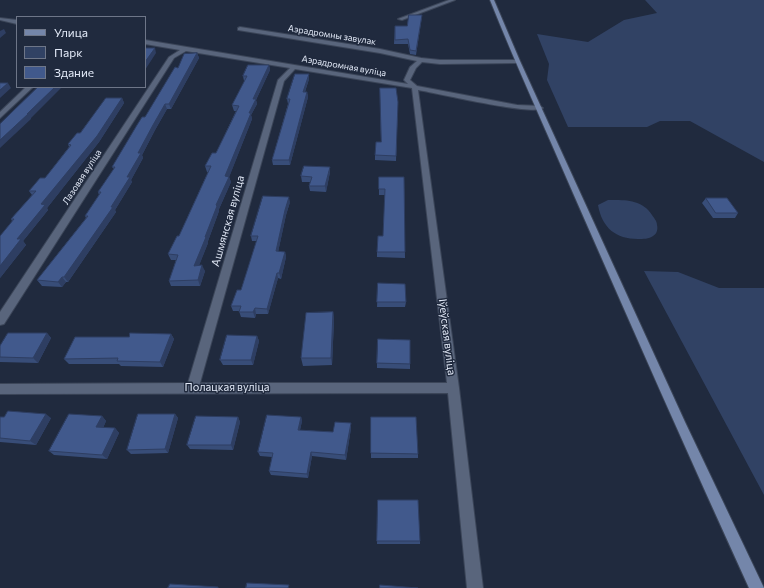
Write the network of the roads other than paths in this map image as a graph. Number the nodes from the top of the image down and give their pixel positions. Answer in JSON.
{"nodes":[{"id":1,"x":453,"y":0,"type":"edge"},
{"id":2,"x":492,"y":0,"type":"edge"},
{"id":3,"x":0,"y":19,"type":"edge"},
{"id":4,"x":400,"y":19,"type":"dead end"},
{"id":5,"x":16,"y":22,"type":"edge"},
{"id":6,"x":240,"y":29,"type":"dead end"},
{"id":7,"x":146,"y":42,"type":"edge"},
{"id":8,"x":185,"y":49,"type":"junction"},
{"id":9,"x":421,"y":60,"type":"junction"},
{"id":10,"x":517,"y":61,"type":"junction"},
{"id":11,"x":295,"y":66,"type":"junction"},
{"id":12,"x":415,"y":87,"type":"junction"},
{"id":13,"x":29,"y":88,"type":"edge"},
{"id":14,"x":540,"y":108,"type":"junction"},
{"id":15,"x":0,"y":116,"type":"edge"},
{"id":16,"x":0,"y":321,"type":"edge"},
{"id":17,"x":193,"y":387,"type":"junction"},
{"id":18,"x":0,"y":388,"type":"edge"},
{"id":19,"x":453,"y":388,"type":"junction"},
{"id":20,"x":475,"y":588,"type":"edge"},
{"id":21,"x":757,"y":588,"type":"edge"}],
"edges":[{"from":1,"to":4,"type":"street"},
{"from":2,"to":10,"type":"main road"},
{"from":3,"to":5,"type":"street"},
{"from":6,"to":9,"type":"street","name":"Аэрадромны завулак"},
{"from":7,"to":8,"type":"street","name":"Аэрадромная вуліца"},
{"from":8,"to":11,"type":"street","name":"Аэрадромная вуліца"},
{"from":8,"to":16,"type":"street","name":"Лазовая вуліца"},
{"from":9,"to":10,"type":"street","name":"Аэрадромны завулак"},
{"from":9,"to":12,"type":"street","name":"Іўеўская вуліца"},
{"from":10,"to":14,"type":"main road"},
{"from":11,"to":12,"type":"street","name":"Аэрадромная вуліца"},
{"from":11,"to":17,"type":"street","name":"Ашмянская вуліца"},
{"from":12,"to":14,"type":"street","name":"Аэрадромная вуліца"},
{"from":12,"to":19,"type":"street","name":"Іўеўская вуліца"},
{"from":13,"to":15,"type":"street"},
{"from":14,"to":21,"type":"main road"},
{"from":17,"to":18,"type":"street","name":"Полацкая вуліца"},
{"from":17,"to":19,"type":"street","name":"Полацкая вуліца"},
{"from":19,"to":20,"type":"street","name":"Іўеўская вуліца"}]}
